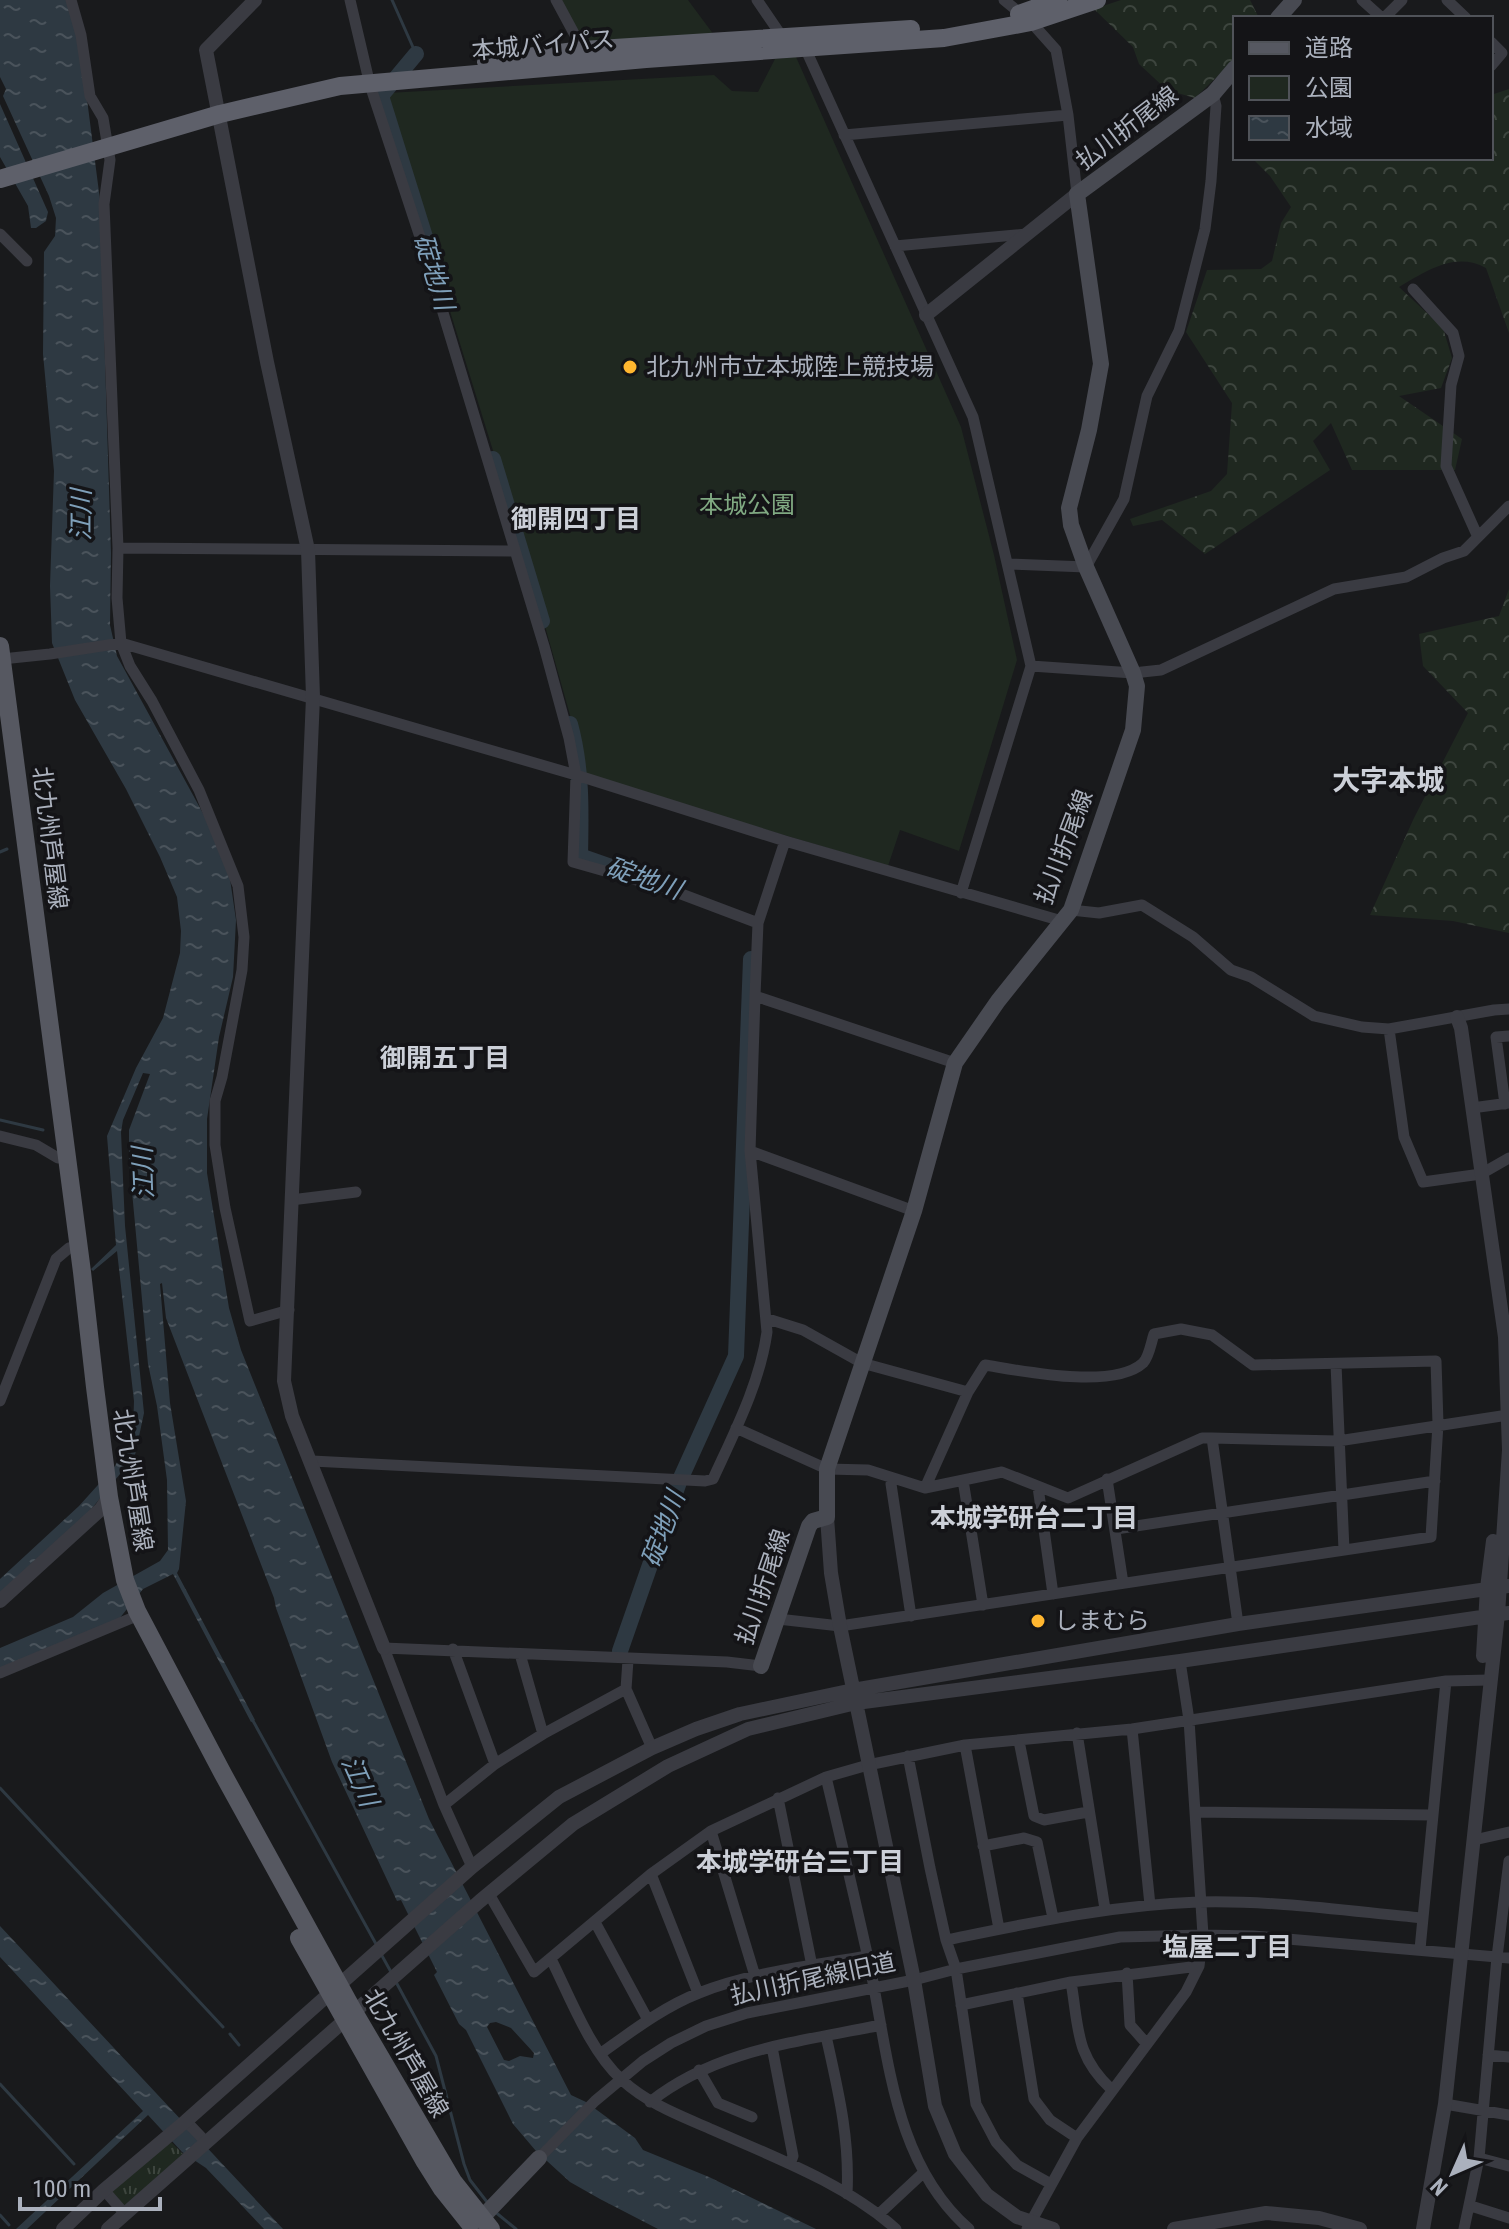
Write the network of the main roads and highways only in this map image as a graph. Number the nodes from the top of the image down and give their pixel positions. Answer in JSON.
{"nodes":[{"id":1,"x":1058,"y":0,"type":"edge"},
{"id":2,"x":1097,"y":0,"type":"edge"},
{"id":3,"x":1294,"y":0,"type":"edge"},
{"id":4,"x":1280,"y":16,"type":"edge"},
{"id":5,"x":1026,"y":18,"type":"junction"},
{"id":6,"x":1233,"y":70,"type":"edge"},
{"id":7,"x":407,"y":74,"type":"junction"},
{"id":8,"x":2,"y":172,"type":"edge"},
{"id":9,"x":1,"y":653,"type":"edge"},
{"id":10,"x":3,"y":730,"type":"edge"},
{"id":11,"x":74,"y":1247,"type":"junction"},
{"id":12,"x":761,"y":1666,"type":"road end"},
{"id":13,"x":541,"y":2157,"type":"road end"},
{"id":14,"x":478,"y":2227,"type":"edge"}],
"edges":[{"from":1,"to":5,"type":"highway","name":"本城バイパス"},
{"from":2,"to":5,"type":"highway","name":"本城バイパス"},
{"from":3,"to":4,"type":"main road"},
{"from":5,"to":7,"type":"highway","name":"本城バイパス"},
{"from":5,"to":7,"type":"highway","name":"本城バイパス"},
{"from":6,"to":12,"type":"main road","name":"払川折尾線"},
{"from":7,"to":8,"type":"highway","name":"本城バイパス"},
{"from":9,"to":10,"type":"main road","name":"北九州芦屋線"},
{"from":10,"to":11,"type":"main road","name":"北九州芦屋線"},
{"from":10,"to":11,"type":"main road","name":"北九州芦屋線"},
{"from":11,"to":14,"type":"main road","name":"北九州芦屋線"},
{"from":13,"to":14,"type":"main road"}]}
